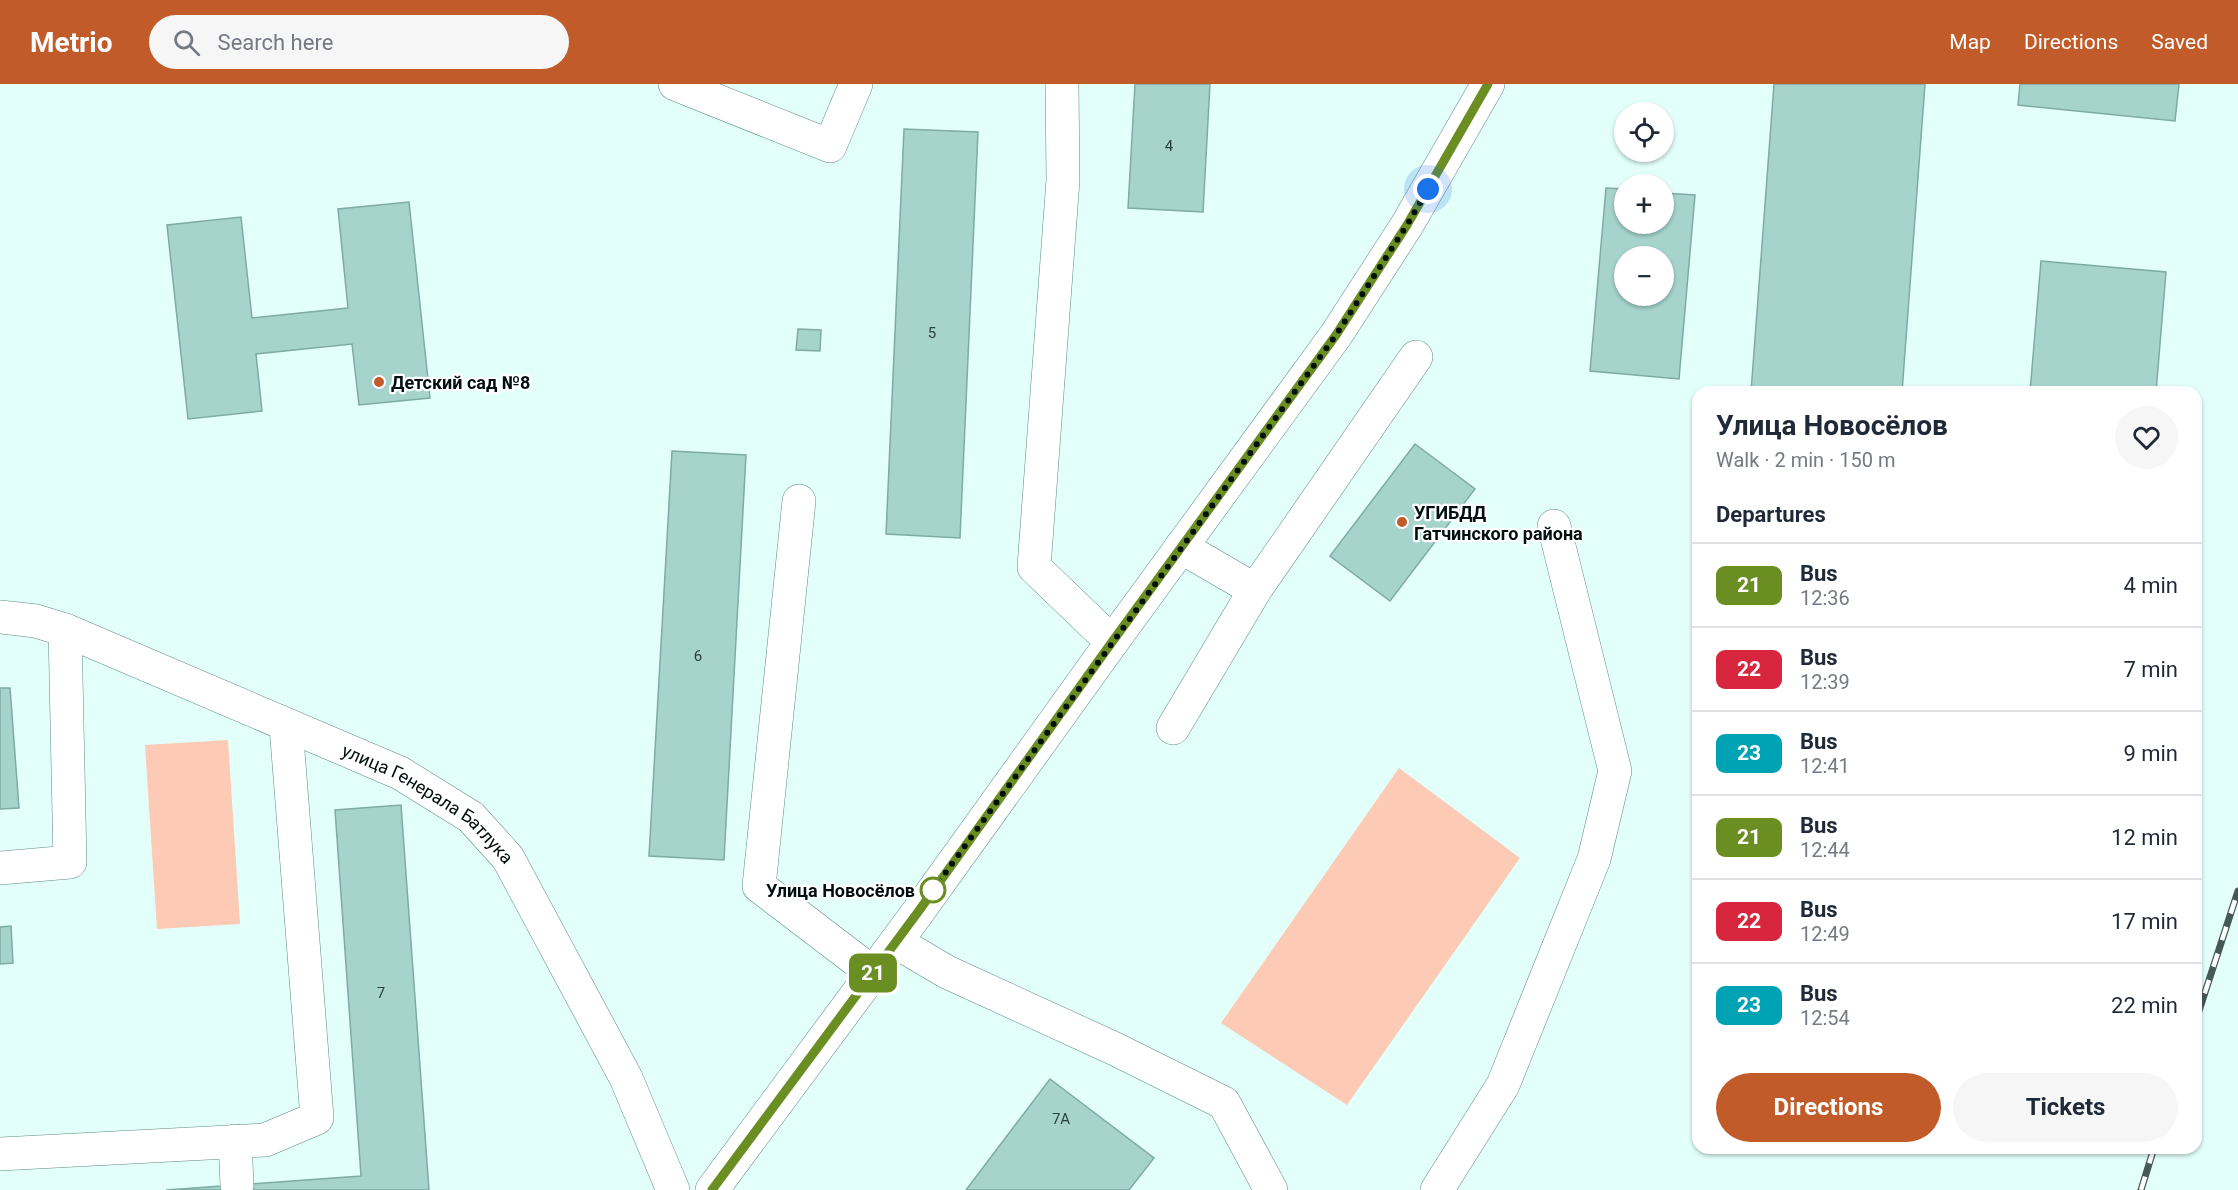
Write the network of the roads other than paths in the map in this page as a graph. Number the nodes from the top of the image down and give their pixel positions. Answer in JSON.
{"nodes":[{"id":1,"x":675,"y":84,"type":"edge"},
{"id":2,"x":856,"y":84,"type":"edge"},
{"id":3,"x":1062,"y":84,"type":"edge"},
{"id":4,"x":1488,"y":84,"type":"edge"},
{"id":5,"x":1416,"y":357,"type":"dead end"},
{"id":6,"x":799,"y":501,"type":"dead end"},
{"id":7,"x":1554,"y":526,"type":"dead end"},
{"id":8,"x":1181,"y":547,"type":"junction"},
{"id":9,"x":1255,"y":590,"type":"junction"},
{"id":10,"x":0,"y":617,"type":"edge"},
{"id":11,"x":65,"y":630,"type":"junction"},
{"id":12,"x":1112,"y":642,"type":"junction"},
{"id":13,"x":286,"y":726,"type":"junction"},
{"id":14,"x":1173,"y":728,"type":"dead end"},
{"id":15,"x":0,"y":867,"type":"edge"},
{"id":16,"x":896,"y":942,"type":"junction"},
{"id":17,"x":873,"y":973,"type":"junction"},
{"id":18,"x":235,"y":1141,"type":"junction"},
{"id":19,"x":0,"y":1154,"type":"edge"},
{"id":20,"x":237,"y":1185,"type":"dead end"},
{"id":21,"x":673,"y":1190,"type":"edge"},
{"id":22,"x":712,"y":1190,"type":"edge"},
{"id":23,"x":1271,"y":1190,"type":"edge"},
{"id":24,"x":1437,"y":1190,"type":"edge"}],
"edges":[{"from":1,"to":2,"type":"street"},
{"from":3,"to":12,"type":"street"},
{"from":4,"to":8,"type":"street"},
{"from":5,"to":9,"type":"street"},
{"from":6,"to":17,"type":"street"},
{"from":7,"to":24,"type":"street"},
{"from":8,"to":9,"type":"street"},
{"from":8,"to":12,"type":"street"},
{"from":9,"to":14,"type":"street"},
{"from":10,"to":11,"type":"street","name":"улица Генерала Батлука"},
{"from":11,"to":13,"type":"street","name":"улица Генерала Батлука"},
{"from":11,"to":15,"type":"street"},
{"from":12,"to":16,"type":"street"},
{"from":13,"to":18,"type":"street"},
{"from":13,"to":21,"type":"street","name":"улица Генерала Батлука"},
{"from":16,"to":17,"type":"street"},
{"from":16,"to":23,"type":"street"},
{"from":17,"to":22,"type":"street"},
{"from":18,"to":19,"type":"street"},
{"from":18,"to":20,"type":"street"}]}
